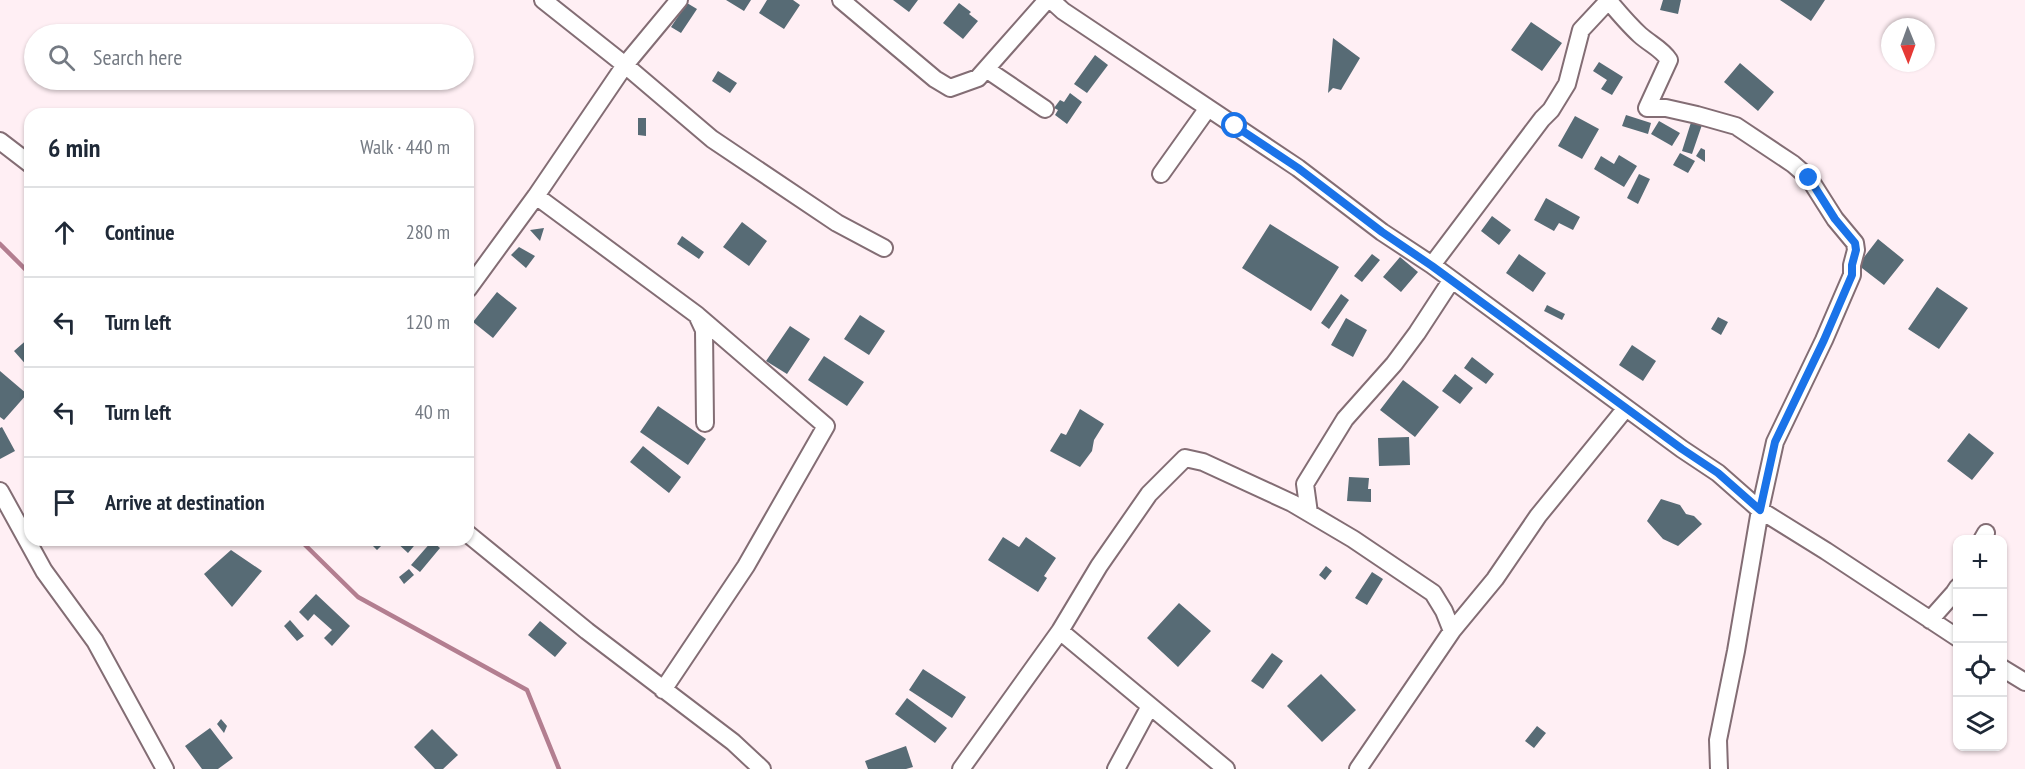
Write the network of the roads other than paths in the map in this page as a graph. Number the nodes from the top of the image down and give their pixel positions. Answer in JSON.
{"nodes":[{"id":1,"x":543,"y":0,"type":"edge"},
{"id":2,"x":679,"y":0,"type":"edge"},
{"id":3,"x":841,"y":0,"type":"edge"},
{"id":4,"x":1608,"y":0,"type":"edge"},
{"id":5,"x":1058,"y":3,"type":"edge"},
{"id":6,"x":625,"y":65,"type":"junction"},
{"id":7,"x":986,"y":69,"type":"junction"},
{"id":8,"x":1208,"y":108,"type":"junction"},
{"id":9,"x":1045,"y":109,"type":"dead end"},
{"id":10,"x":0,"y":141,"type":"edge"},
{"id":11,"x":24,"y":159,"type":"edge"},
{"id":12,"x":1161,"y":174,"type":"dead end"},
{"id":13,"x":536,"y":196,"type":"junction"},
{"id":14,"x":884,"y":248,"type":"dead end"},
{"id":15,"x":1432,"y":266,"type":"junction"},
{"id":16,"x":474,"y":281,"type":"edge"},
{"id":17,"x":1451,"y":281,"type":"junction"},
{"id":18,"x":697,"y":315,"type":"junction"},
{"id":19,"x":1626,"y":408,"type":"junction"},
{"id":20,"x":705,"y":423,"type":"dead end"},
{"id":21,"x":1305,"y":484,"type":"junction"},
{"id":22,"x":0,"y":491,"type":"edge"},
{"id":23,"x":1277,"y":497,"type":"junction"},
{"id":24,"x":1760,"y":510,"type":"junction"},
{"id":25,"x":1309,"y":513,"type":"junction"},
{"id":26,"x":24,"y":535,"type":"edge"},
{"id":27,"x":474,"y":539,"type":"edge"},
{"id":28,"x":30,"y":546,"type":"edge"},
{"id":29,"x":1957,"y":589,"type":"edge"},
{"id":30,"x":1929,"y":620,"type":"junction"},
{"id":31,"x":1060,"y":631,"type":"junction"},
{"id":32,"x":1452,"y":631,"type":"junction"},
{"id":33,"x":1953,"y":635,"type":"edge"},
{"id":34,"x":2007,"y":671,"type":"edge"},
{"id":35,"x":2025,"y":682,"type":"edge"},
{"id":36,"x":663,"y":690,"type":"junction"},
{"id":37,"x":1150,"y":706,"type":"junction"},
{"id":38,"x":969,"y":766,"type":"edge"},
{"id":39,"x":165,"y":769,"type":"edge"},
{"id":40,"x":762,"y":769,"type":"edge"},
{"id":41,"x":1116,"y":769,"type":"edge"},
{"id":42,"x":1226,"y":769,"type":"edge"},
{"id":43,"x":1358,"y":769,"type":"edge"},
{"id":44,"x":1719,"y":769,"type":"edge"}],
"edges":[{"from":1,"to":6,"type":"street"},
{"from":2,"to":6,"type":"street"},
{"from":3,"to":7,"type":"street"},
{"from":4,"to":15,"type":"street"},
{"from":4,"to":24,"type":"street"},
{"from":5,"to":7,"type":"street"},
{"from":5,"to":8,"type":"street"},
{"from":6,"to":13,"type":"street"},
{"from":6,"to":14,"type":"street"},
{"from":7,"to":9,"type":"street"},
{"from":8,"to":12,"type":"street"},
{"from":8,"to":15,"type":"street"},
{"from":10,"to":11,"type":"street"},
{"from":13,"to":16,"type":"street"},
{"from":13,"to":18,"type":"street"},
{"from":15,"to":17,"type":"street"},
{"from":17,"to":19,"type":"street"},
{"from":17,"to":21,"type":"street"},
{"from":18,"to":20,"type":"street"},
{"from":18,"to":36,"type":"street"},
{"from":19,"to":24,"type":"street"},
{"from":19,"to":32,"type":"street"},
{"from":21,"to":23,"type":"street"},
{"from":21,"to":25,"type":"street"},
{"from":22,"to":26,"type":"street"},
{"from":23,"to":25,"type":"street"},
{"from":23,"to":31,"type":"street"},
{"from":24,"to":30,"type":"street"},
{"from":24,"to":44,"type":"street"},
{"from":25,"to":32,"type":"street"},
{"from":27,"to":36,"type":"street"},
{"from":28,"to":39,"type":"street"},
{"from":29,"to":30,"type":"street"},
{"from":30,"to":33,"type":"street"},
{"from":31,"to":37,"type":"street"},
{"from":31,"to":38,"type":"street"},
{"from":32,"to":43,"type":"street"},
{"from":34,"to":35,"type":"street"},
{"from":36,"to":40,"type":"street"},
{"from":37,"to":41,"type":"street"},
{"from":37,"to":42,"type":"street"}]}
